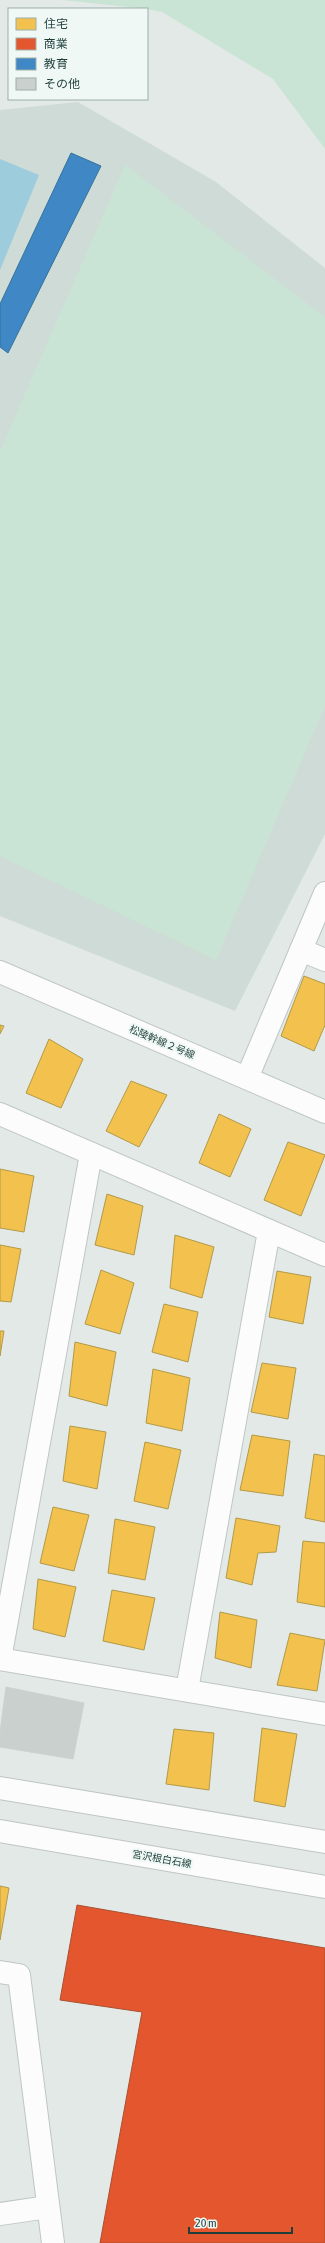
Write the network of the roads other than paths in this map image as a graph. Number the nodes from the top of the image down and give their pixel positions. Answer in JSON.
{"nodes":[{"id":1,"x":325,"y":893,"type":"edge"},
{"id":2,"x":301,"y":950,"type":"junction"},
{"id":3,"x":325,"y":960,"type":"edge"},
{"id":4,"x":0,"y":972,"type":"edge"},
{"id":5,"x":247,"y":1078,"type":"junction"},
{"id":6,"x":325,"y":1112,"type":"edge"},
{"id":7,"x":0,"y":1114,"type":"edge"},
{"id":8,"x":91,"y":1154,"type":"junction"},
{"id":9,"x":269,"y":1231,"type":"junction"},
{"id":10,"x":325,"y":1255,"type":"edge"},
{"id":11,"x":0,"y":1659,"type":"edge"},
{"id":12,"x":186,"y":1690,"type":"junction"},
{"id":13,"x":325,"y":1714,"type":"edge"},
{"id":14,"x":0,"y":1788,"type":"edge"},
{"id":15,"x":0,"y":1831,"type":"edge"},
{"id":16,"x":325,"y":1842,"type":"edge"},
{"id":17,"x":325,"y":1887,"type":"edge"},
{"id":18,"x":0,"y":1972,"type":"edge"},
{"id":19,"x":48,"y":2207,"type":"junction"},
{"id":20,"x":0,"y":2214,"type":"edge"},
{"id":21,"x":53,"y":2243,"type":"edge"}],
"edges":[{"from":1,"to":2,"type":"street"},
{"from":2,"to":3,"type":"street"},
{"from":2,"to":5,"type":"street"},
{"from":4,"to":5,"type":"street","name":"松陵幹線２号線"},
{"from":5,"to":6,"type":"street","name":"松陵幹線２号線"},
{"from":7,"to":8,"type":"street"},
{"from":8,"to":9,"type":"street"},
{"from":8,"to":11,"type":"street"},
{"from":9,"to":10,"type":"street"},
{"from":9,"to":12,"type":"street"},
{"from":11,"to":12,"type":"street"},
{"from":12,"to":13,"type":"street"},
{"from":14,"to":16,"type":"street"},
{"from":15,"to":17,"type":"street","name":"宮沢根白石線"},
{"from":18,"to":19,"type":"street"},
{"from":19,"to":20,"type":"street"},
{"from":19,"to":21,"type":"street"}]}
